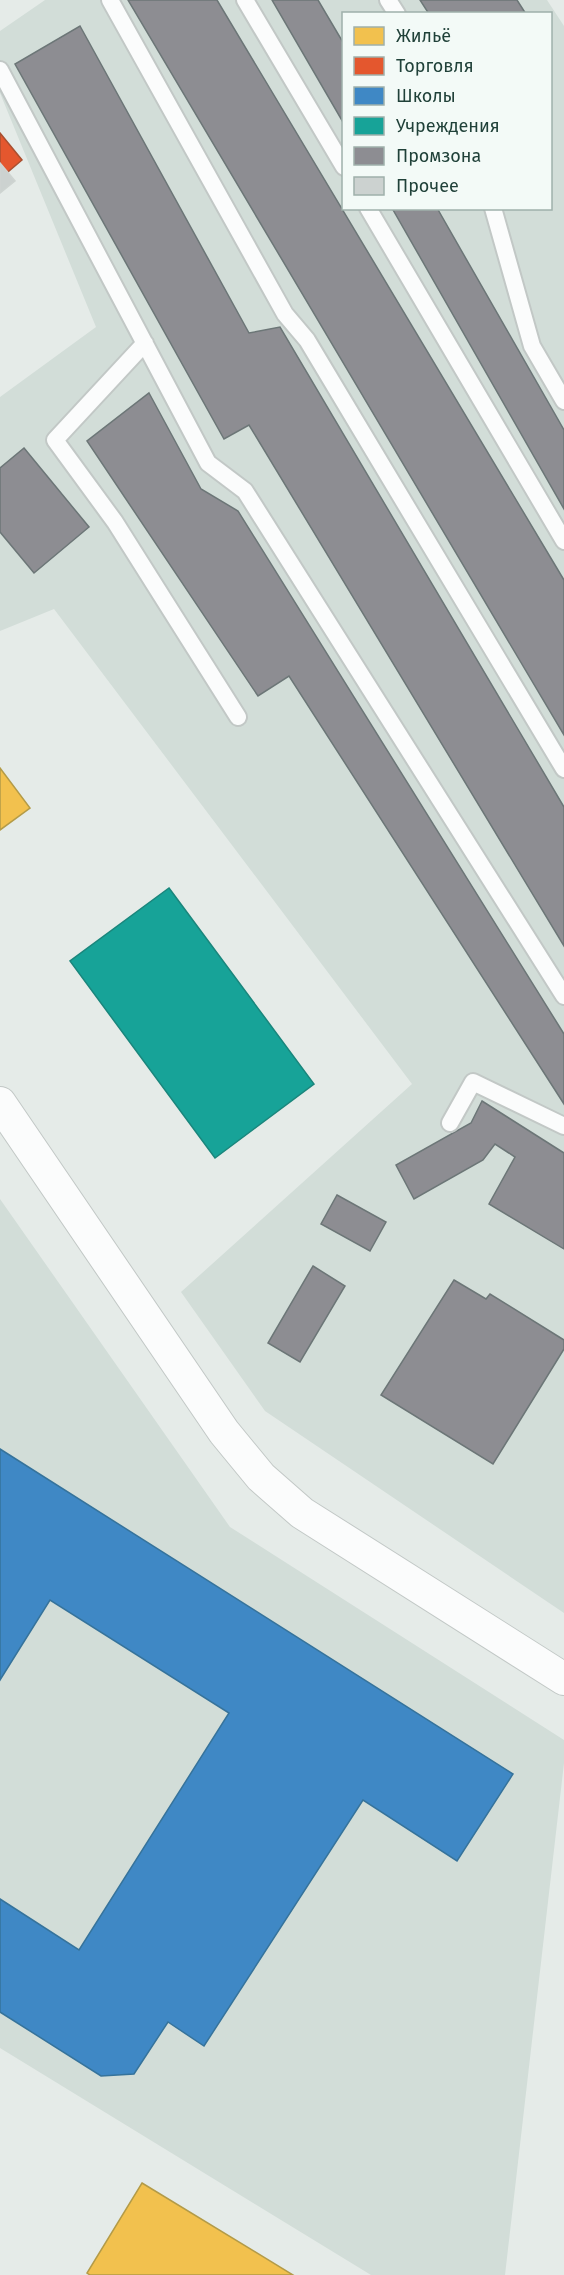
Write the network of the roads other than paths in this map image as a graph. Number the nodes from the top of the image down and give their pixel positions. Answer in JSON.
{"nodes":[{"id":1,"x":110,"y":0,"type":"edge"},
{"id":2,"x":245,"y":0,"type":"edge"},
{"id":3,"x":0,"y":70,"type":"edge"},
{"id":4,"x":342,"y":164,"type":"edge"},
{"id":5,"x":369,"y":210,"type":"edge"},
{"id":6,"x":494,"y":210,"type":"edge"},
{"id":7,"x":145,"y":344,"type":"junction"},
{"id":8,"x":564,"y":401,"type":"edge"},
{"id":9,"x":564,"y":542,"type":"edge"},
{"id":10,"x":238,"y":717,"type":"dead end"},
{"id":11,"x":564,"y":769,"type":"edge"},
{"id":12,"x":564,"y":996,"type":"edge"},
{"id":13,"x":0,"y":1103,"type":"edge"},
{"id":14,"x":450,"y":1123,"type":"dead end"},
{"id":15,"x":564,"y":1126,"type":"edge"},
{"id":16,"x":564,"y":1679,"type":"edge"}],
"edges":[{"from":1,"to":11,"type":"lane"},
{"from":2,"to":4,"type":"lane"},
{"from":3,"to":7,"type":"lane"},
{"from":5,"to":9,"type":"lane"},
{"from":6,"to":8,"type":"lane"},
{"from":7,"to":10,"type":"lane"},
{"from":7,"to":12,"type":"lane"},
{"from":13,"to":16,"type":"street"},
{"from":14,"to":15,"type":"lane"}]}
